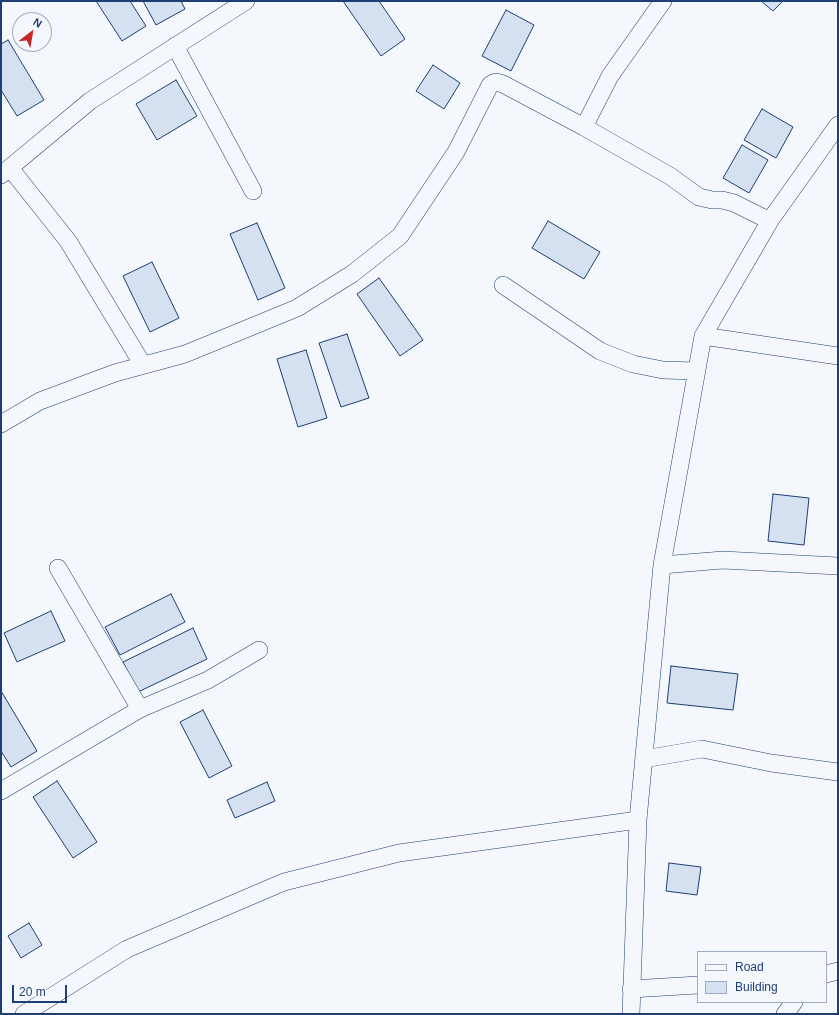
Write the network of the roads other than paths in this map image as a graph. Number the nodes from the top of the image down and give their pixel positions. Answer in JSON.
{"nodes":[{"id":1,"x":246,"y":1,"type":"edge"},
{"id":2,"x":663,"y":1,"type":"edge"},
{"id":3,"x":175,"y":46,"type":"junction"},
{"id":4,"x":584,"y":126,"type":"junction"},
{"id":5,"x":837,"y":129,"type":"edge"},
{"id":6,"x":5,"y":171,"type":"edge"},
{"id":7,"x":253,"y":191,"type":"dead end"},
{"id":8,"x":770,"y":221,"type":"junction"},
{"id":9,"x":503,"y":285,"type":"dead end"},
{"id":10,"x":703,"y":336,"type":"junction"},
{"id":11,"x":838,"y":356,"type":"edge"},
{"id":12,"x":143,"y":365,"type":"junction"},
{"id":13,"x":696,"y":371,"type":"junction"},
{"id":14,"x":1,"y":424,"type":"edge"},
{"id":15,"x":662,"y":565,"type":"junction"},
{"id":16,"x":838,"y":566,"type":"edge"},
{"id":17,"x":58,"y":568,"type":"dead end"},
{"id":18,"x":259,"y":650,"type":"dead end"},
{"id":19,"x":140,"y":709,"type":"junction"},
{"id":20,"x":644,"y":758,"type":"junction"},
{"id":21,"x":838,"y":772,"type":"edge"},
{"id":22,"x":1,"y":791,"type":"edge"},
{"id":23,"x":638,"y":820,"type":"junction"},
{"id":24,"x":838,"y":971,"type":"edge"},
{"id":25,"x":827,"y":974,"type":"edge"},
{"id":26,"x":697,"y":985,"type":"edge"},
{"id":27,"x":631,"y":989,"type":"junction"},
{"id":28,"x":793,"y":1003,"type":"edge"},
{"id":29,"x":24,"y":1014,"type":"edge"},
{"id":30,"x":631,"y":1014,"type":"edge"},
{"id":31,"x":785,"y":1014,"type":"edge"}],
"edges":[{"from":1,"to":3,"type":"street"},
{"from":2,"to":4,"type":"street"},
{"from":3,"to":6,"type":"street"},
{"from":3,"to":7,"type":"street"},
{"from":4,"to":8,"type":"street"},
{"from":4,"to":12,"type":"street"},
{"from":5,"to":8,"type":"street"},
{"from":6,"to":12,"type":"street"},
{"from":8,"to":10,"type":"street"},
{"from":9,"to":13,"type":"street"},
{"from":10,"to":11,"type":"street"},
{"from":10,"to":13,"type":"street"},
{"from":12,"to":14,"type":"street"},
{"from":13,"to":15,"type":"street"},
{"from":15,"to":16,"type":"street"},
{"from":15,"to":20,"type":"street"},
{"from":17,"to":19,"type":"street"},
{"from":18,"to":19,"type":"street"},
{"from":19,"to":22,"type":"street"},
{"from":20,"to":21,"type":"street"},
{"from":20,"to":23,"type":"street"},
{"from":23,"to":27,"type":"street"},
{"from":23,"to":29,"type":"street"},
{"from":24,"to":25,"type":"street"},
{"from":26,"to":27,"type":"street"},
{"from":27,"to":30,"type":"street"},
{"from":28,"to":31,"type":"street"}]}
